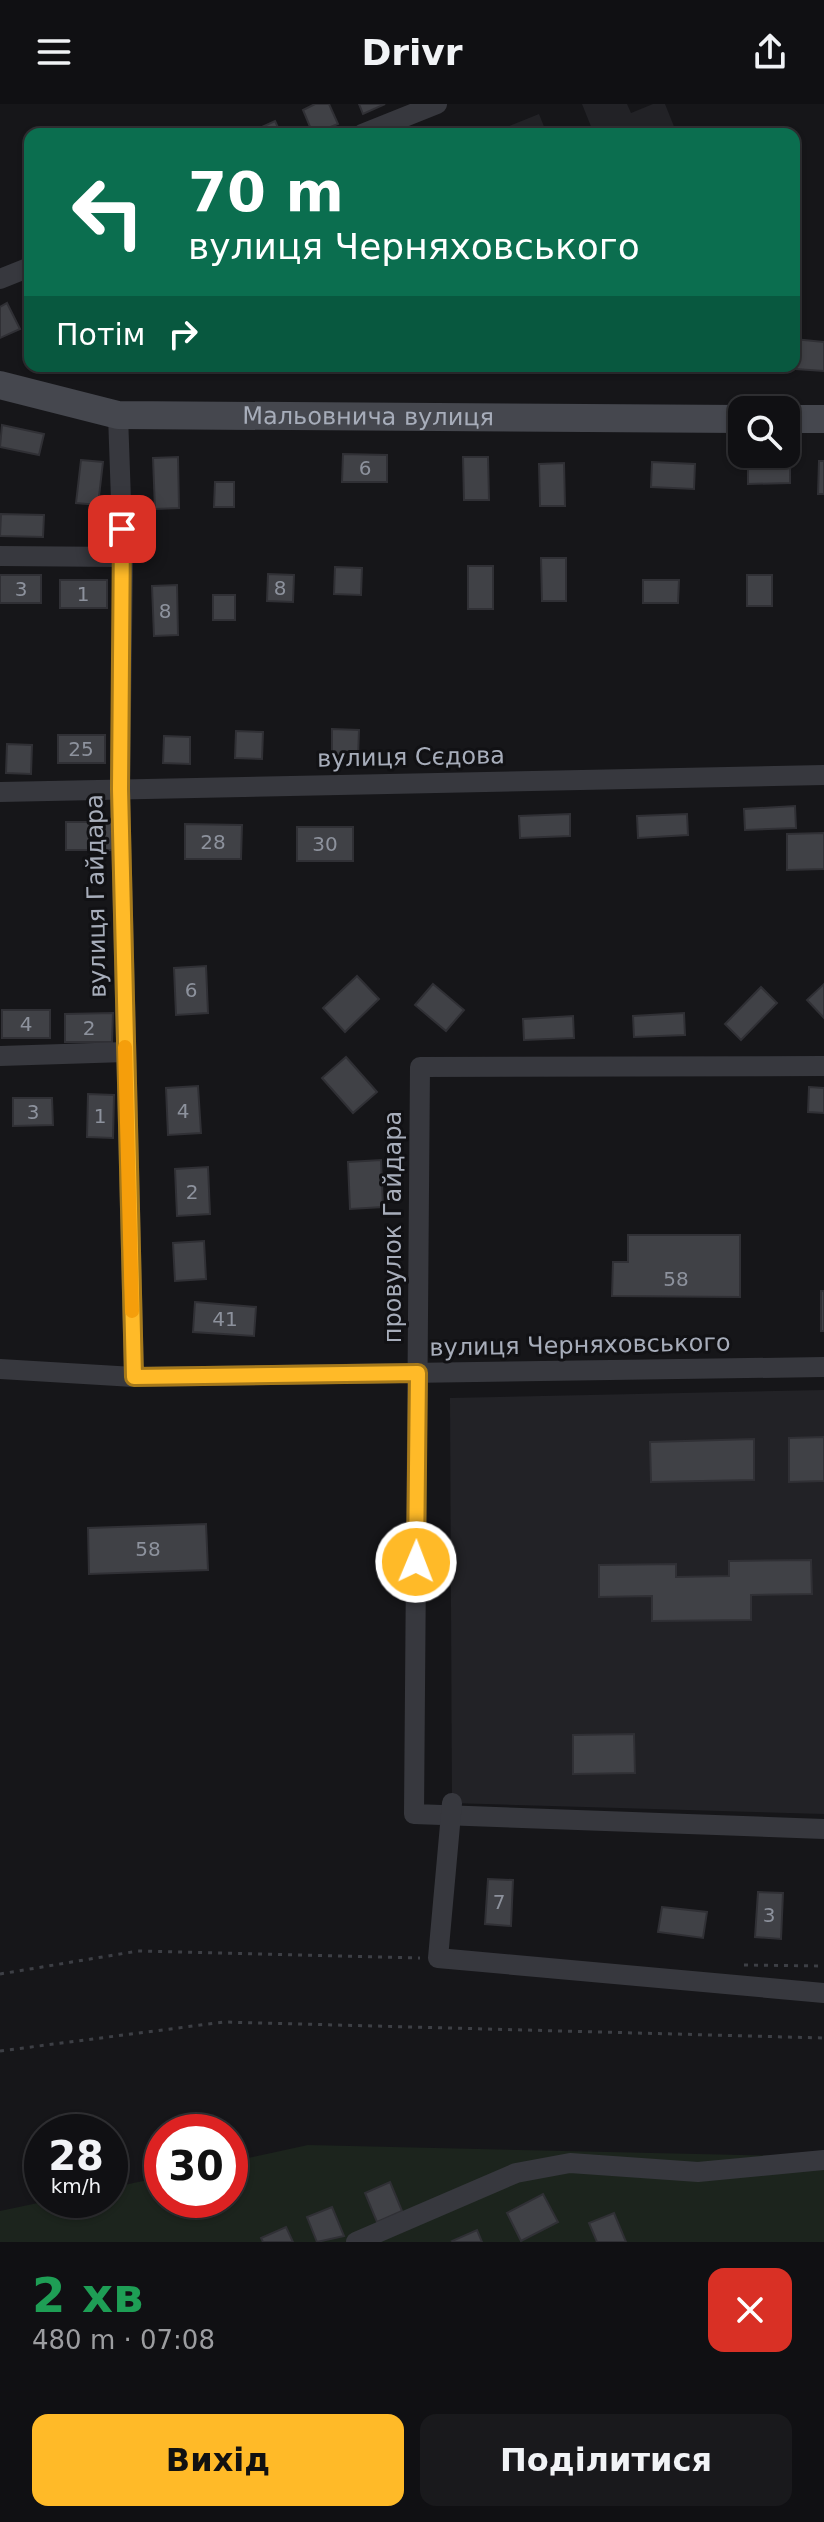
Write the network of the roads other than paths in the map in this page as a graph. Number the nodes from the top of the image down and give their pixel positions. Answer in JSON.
{"nodes":[{"id":1,"x":437,"y":104,"type":"edge"},
{"id":2,"x":377,"y":128,"type":"edge"},
{"id":3,"x":24,"y":269,"type":"edge"},
{"id":4,"x":0,"y":279,"type":"edge"},
{"id":5,"x":0,"y":385,"type":"edge"},
{"id":6,"x":118,"y":415,"type":"junction"},
{"id":7,"x":728,"y":419,"type":"edge"},
{"id":8,"x":800,"y":419,"type":"edge"},
{"id":9,"x":824,"y":419,"type":"edge"},
{"id":10,"x":0,"y":556,"type":"edge"},
{"id":11,"x":123,"y":557,"type":"junction"},
{"id":12,"x":824,"y":775,"type":"edge"},
{"id":13,"x":120,"y":789,"type":"junction"},
{"id":14,"x":0,"y":792,"type":"edge"},
{"id":15,"x":126,"y":1052,"type":"junction"},
{"id":16,"x":0,"y":1056,"type":"edge"},
{"id":17,"x":824,"y":1066,"type":"edge"},
{"id":18,"x":824,"y":1367,"type":"edge"},
{"id":19,"x":0,"y":1369,"type":"edge"},
{"id":20,"x":418,"y":1373,"type":"junction"},
{"id":21,"x":134,"y":1377,"type":"junction"},
{"id":22,"x":447,"y":1813,"type":"junction"},
{"id":23,"x":824,"y":1829,"type":"edge"},
{"id":24,"x":824,"y":1993,"type":"edge"},
{"id":25,"x":824,"y":2160,"type":"edge"},
{"id":26,"x":356,"y":2242,"type":"edge"}],
"edges":[{"from":1,"to":2,"type":"street"},
{"from":3,"to":4,"type":"street"},
{"from":5,"to":6,"type":"street","name":"Мальовнича вулиця"},
{"from":6,"to":7,"type":"street","name":"Мальовнича вулиця"},
{"from":6,"to":11,"type":"street","name":"вулиця Гайдара"},
{"from":8,"to":9,"type":"street"},
{"from":10,"to":11,"type":"street"},
{"from":11,"to":13,"type":"street","name":"вулиця Гайдара"},
{"from":12,"to":13,"type":"street","name":"вулиця Сєдова"},
{"from":13,"to":14,"type":"street","name":"вулиця Сєдова"},
{"from":13,"to":15,"type":"street","name":"вулиця Гайдара"},
{"from":15,"to":16,"type":"street"},
{"from":15,"to":21,"type":"street","name":"вулиця Гайдара"},
{"from":17,"to":20,"type":"street","name":"провулок Гайдара"},
{"from":18,"to":20,"type":"street","name":"вулиця Черняховського"},
{"from":19,"to":21,"type":"street","name":"вулиця Черняховського"},
{"from":20,"to":21,"type":"street","name":"вулиця Черняховського"},
{"from":20,"to":22,"type":"street","name":"провулок Гайдара"},
{"from":22,"to":23,"type":"street"},
{"from":22,"to":24,"type":"street"},
{"from":25,"to":26,"type":"street"}]}
